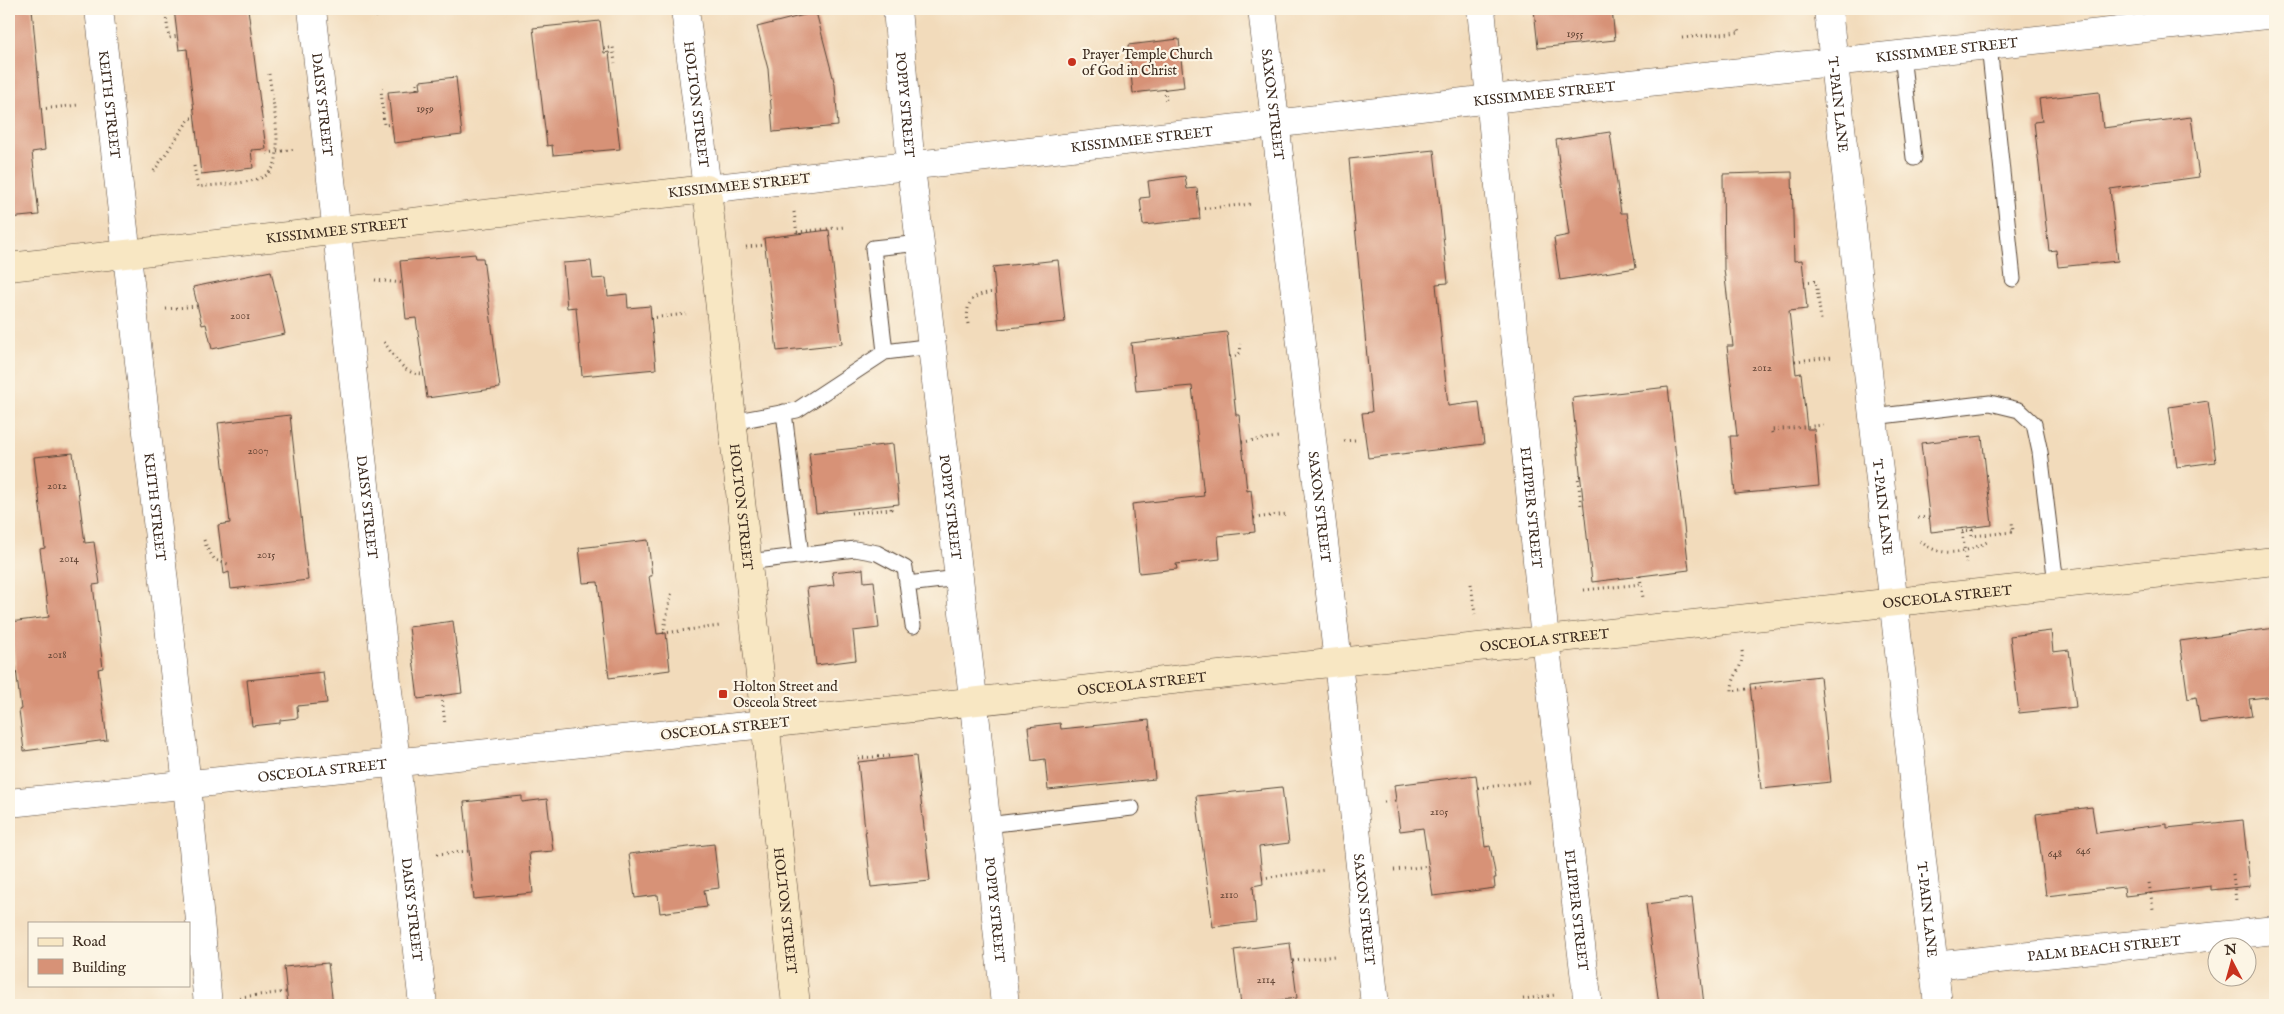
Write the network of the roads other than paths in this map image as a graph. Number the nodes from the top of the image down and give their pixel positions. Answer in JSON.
{"nodes":[{"id":1,"x":99,"y":9,"type":"edge"},
{"id":2,"x":312,"y":9,"type":"edge"},
{"id":3,"x":685,"y":9,"type":"edge"},
{"id":4,"x":897,"y":9,"type":"edge"},
{"id":5,"x":1262,"y":9,"type":"edge"},
{"id":6,"x":1481,"y":9,"type":"edge"},
{"id":7,"x":1828,"y":9,"type":"edge"},
{"id":8,"x":2275,"y":14,"type":"edge"},
{"id":9,"x":1989,"y":45,"type":"junction"},
{"id":10,"x":1902,"y":55,"type":"junction"},
{"id":11,"x":1834,"y":63,"type":"junction"},
{"id":12,"x":1492,"y":100,"type":"junction"},
{"id":13,"x":1275,"y":125,"type":"junction"},
{"id":14,"x":1914,"y":158,"type":"dead end"},
{"id":15,"x":911,"y":167,"type":"junction"},
{"id":16,"x":707,"y":189,"type":"junction"},
{"id":17,"x":336,"y":230,"type":"junction"},
{"id":18,"x":920,"y":243,"type":"junction"},
{"id":19,"x":126,"y":253,"type":"junction"},
{"id":20,"x":9,"y":267,"type":"edge"},
{"id":21,"x":2013,"y":279,"type":"dead end"},
{"id":22,"x":933,"y":346,"type":"junction"},
{"id":23,"x":885,"y":352,"type":"junction"},
{"id":24,"x":784,"y":412,"type":"junction"},
{"id":25,"x":1873,"y":416,"type":"junction"},
{"id":26,"x":732,"y":422,"type":"junction"},
{"id":27,"x":801,"y":556,"type":"junction"},
{"id":28,"x":2275,"y":561,"type":"edge"},
{"id":29,"x":748,"y":562,"type":"junction"},
{"id":30,"x":960,"y":578,"type":"junction"},
{"id":31,"x":907,"y":584,"type":"junction"},
{"id":32,"x":2056,"y":584,"type":"junction"},
{"id":33,"x":1894,"y":602,"type":"junction"},
{"id":34,"x":913,"y":626,"type":"dead end"},
{"id":35,"x":1545,"y":639,"type":"junction"},
{"id":36,"x":1338,"y":662,"type":"junction"},
{"id":37,"x":974,"y":701,"type":"junction"},
{"id":38,"x":765,"y":724,"type":"junction"},
{"id":39,"x":396,"y":761,"type":"junction"},
{"id":40,"x":187,"y":785,"type":"junction"},
{"id":41,"x":9,"y":803,"type":"edge"},
{"id":42,"x":1132,"y":808,"type":"dead end"},
{"id":43,"x":987,"y":824,"type":"junction"},
{"id":44,"x":2275,"y":930,"type":"edge"},
{"id":45,"x":1933,"y":966,"type":"junction"},
{"id":46,"x":208,"y":1003,"type":"edge"},
{"id":47,"x":423,"y":1005,"type":"edge"},
{"id":48,"x":796,"y":1005,"type":"edge"},
{"id":49,"x":1006,"y":1005,"type":"edge"},
{"id":50,"x":1375,"y":1005,"type":"edge"},
{"id":51,"x":1588,"y":1005,"type":"edge"},
{"id":52,"x":1938,"y":1005,"type":"edge"}],
"edges":[{"from":1,"to":19,"type":"street","name":"KEITH STREET"},
{"from":2,"to":17,"type":"street","name":"DAISY STREET"},
{"from":3,"to":16,"type":"street","name":"HOLTON STREET"},
{"from":4,"to":15,"type":"street","name":"POPPY STREET"},
{"from":5,"to":13,"type":"street","name":"SAXON STREET"},
{"from":6,"to":12,"type":"street","name":"FLIPPER STREET"},
{"from":7,"to":11,"type":"street","name":"T-PAIN LANE"},
{"from":8,"to":9,"type":"street","name":"KISSIMMEE STREET"},
{"from":9,"to":10,"type":"street","name":"KISSIMMEE STREET"},
{"from":9,"to":21,"type":"lane"},
{"from":10,"to":11,"type":"street","name":"KISSIMMEE STREET"},
{"from":10,"to":14,"type":"lane"},
{"from":11,"to":12,"type":"street","name":"KISSIMMEE STREET"},
{"from":11,"to":25,"type":"street","name":"T-PAIN LANE"},
{"from":12,"to":13,"type":"street","name":"KISSIMMEE STREET"},
{"from":12,"to":35,"type":"street","name":"FLIPPER STREET"},
{"from":13,"to":15,"type":"street","name":"KISSIMMEE STREET"},
{"from":13,"to":36,"type":"street","name":"SAXON STREET"},
{"from":15,"to":16,"type":"street","name":"KISSIMMEE STREET"},
{"from":15,"to":18,"type":"street","name":"POPPY STREET"},
{"from":16,"to":17,"type":"street","name":"KISSIMMEE STREET"},
{"from":16,"to":26,"type":"street","name":"HOLTON STREET"},
{"from":17,"to":19,"type":"street","name":"KISSIMMEE STREET"},
{"from":17,"to":39,"type":"street","name":"DAISY STREET"},
{"from":18,"to":22,"type":"street","name":"POPPY STREET"},
{"from":18,"to":23,"type":"lane"},
{"from":19,"to":20,"type":"street","name":"KISSIMMEE STREET"},
{"from":19,"to":40,"type":"street","name":"KEITH STREET"},
{"from":22,"to":23,"type":"lane"},
{"from":22,"to":30,"type":"street","name":"POPPY STREET"},
{"from":23,"to":24,"type":"lane"},
{"from":24,"to":26,"type":"lane"},
{"from":24,"to":27,"type":"lane"},
{"from":25,"to":32,"type":"lane"},
{"from":25,"to":33,"type":"street","name":"T-PAIN LANE"},
{"from":26,"to":29,"type":"street","name":"HOLTON STREET"},
{"from":27,"to":29,"type":"lane"},
{"from":27,"to":31,"type":"lane"},
{"from":28,"to":32,"type":"street","name":"OSCEOLA STREET"},
{"from":29,"to":38,"type":"street","name":"HOLTON STREET"},
{"from":30,"to":31,"type":"lane"},
{"from":30,"to":37,"type":"street","name":"POPPY STREET"},
{"from":31,"to":34,"type":"lane"},
{"from":32,"to":33,"type":"street","name":"OSCEOLA STREET"},
{"from":33,"to":35,"type":"street","name":"OSCEOLA STREET"},
{"from":33,"to":45,"type":"street","name":"T-PAIN LANE"},
{"from":35,"to":36,"type":"street","name":"OSCEOLA STREET"},
{"from":35,"to":51,"type":"street","name":"FLIPPER STREET"},
{"from":36,"to":37,"type":"street","name":"OSCEOLA STREET"},
{"from":36,"to":50,"type":"street","name":"SAXON STREET"},
{"from":37,"to":38,"type":"street","name":"OSCEOLA STREET"},
{"from":37,"to":43,"type":"street","name":"POPPY STREET"},
{"from":38,"to":39,"type":"street","name":"OSCEOLA STREET"},
{"from":38,"to":48,"type":"street","name":"HOLTON STREET"},
{"from":39,"to":40,"type":"street","name":"OSCEOLA STREET"},
{"from":39,"to":47,"type":"street","name":"DAISY STREET"},
{"from":40,"to":41,"type":"street","name":"OSCEOLA STREET"},
{"from":40,"to":46,"type":"street","name":"KEITH STREET"},
{"from":42,"to":43,"type":"lane"},
{"from":43,"to":49,"type":"street","name":"POPPY STREET"},
{"from":44,"to":45,"type":"street","name":"PALM BEACH STREET"},
{"from":45,"to":52,"type":"street","name":"T-PAIN LANE"}]}
